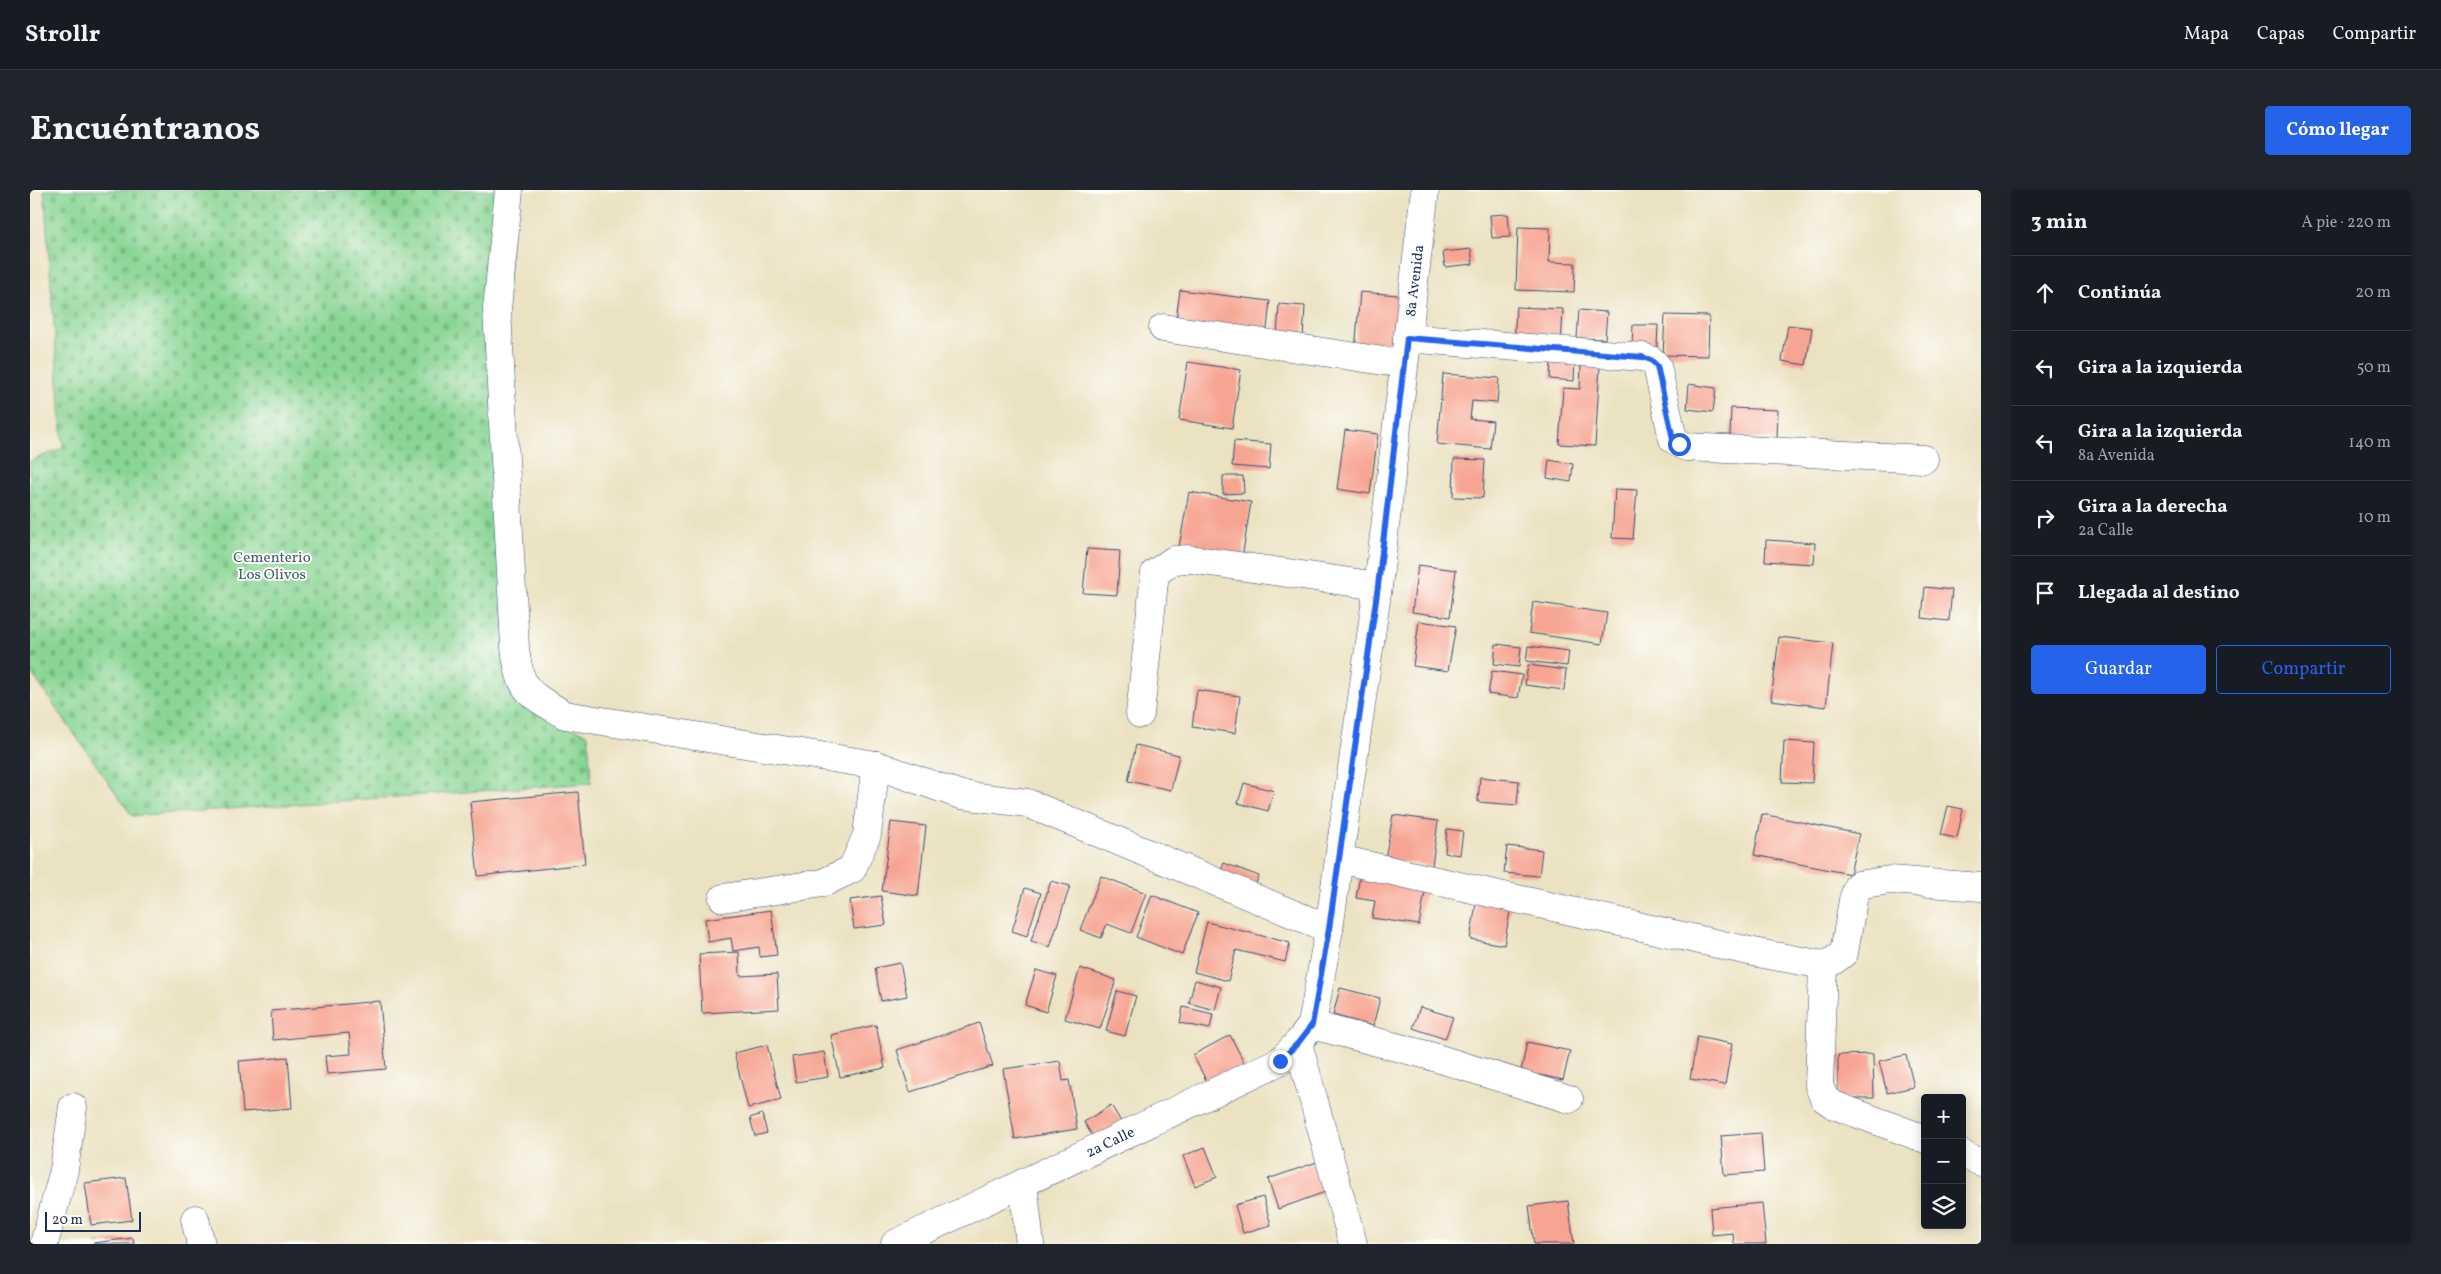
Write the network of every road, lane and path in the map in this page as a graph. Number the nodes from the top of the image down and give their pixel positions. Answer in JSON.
{"nodes":[{"id":1,"x":509,"y":190,"type":"edge"},
{"id":2,"x":1425,"y":190,"type":"edge"},
{"id":3,"x":1163,"y":328,"type":"dead end"},
{"id":4,"x":1406,"y":351,"type":"junction"},
{"id":5,"x":1924,"y":460,"type":"dead end"},
{"id":6,"x":1378,"y":586,"type":"junction"},
{"id":7,"x":1140,"y":714,"type":"dead end"},
{"id":8,"x":876,"y":764,"type":"junction"},
{"id":9,"x":1339,"y":859,"type":"junction"},
{"id":10,"x":1981,"y":887,"type":"edge"},
{"id":11,"x":723,"y":898,"type":"dead end"},
{"id":12,"x":1329,"y":929,"type":"junction"},
{"id":13,"x":1823,"y":964,"type":"junction"},
{"id":14,"x":1305,"y":1034,"type":"junction"},
{"id":15,"x":1569,"y":1099,"type":"dead end"},
{"id":16,"x":73,"y":1107,"type":"dead end"},
{"id":17,"x":1921,"y":1138,"type":"edge"},
{"id":18,"x":1023,"y":1183,"type":"junction"},
{"id":19,"x":44,"y":1244,"type":"edge"},
{"id":20,"x":895,"y":1244,"type":"edge"},
{"id":21,"x":1030,"y":1244,"type":"edge"},
{"id":22,"x":1353,"y":1244,"type":"edge"}],
"edges":[{"from":1,"to":8,"type":"street"},
{"from":2,"to":4,"type":"street","name":"8a Avenida"},
{"from":3,"to":4,"type":"street"},
{"from":4,"to":5,"type":"street"},
{"from":4,"to":6,"type":"street","name":"8a Avenida"},
{"from":6,"to":7,"type":"street"},
{"from":6,"to":9,"type":"street","name":"8a Avenida"},
{"from":8,"to":11,"type":"street"},
{"from":8,"to":12,"type":"street"},
{"from":9,"to":12,"type":"street","name":"8a Avenida"},
{"from":9,"to":13,"type":"street"},
{"from":10,"to":13,"type":"street"},
{"from":12,"to":14,"type":"street","name":"8a Avenida"},
{"from":13,"to":17,"type":"street"},
{"from":14,"to":15,"type":"street"},
{"from":14,"to":18,"type":"street","name":"2a Calle"},
{"from":14,"to":22,"type":"street"},
{"from":16,"to":19,"type":"street"},
{"from":18,"to":20,"type":"street","name":"2a Calle"},
{"from":18,"to":21,"type":"street"}]}
